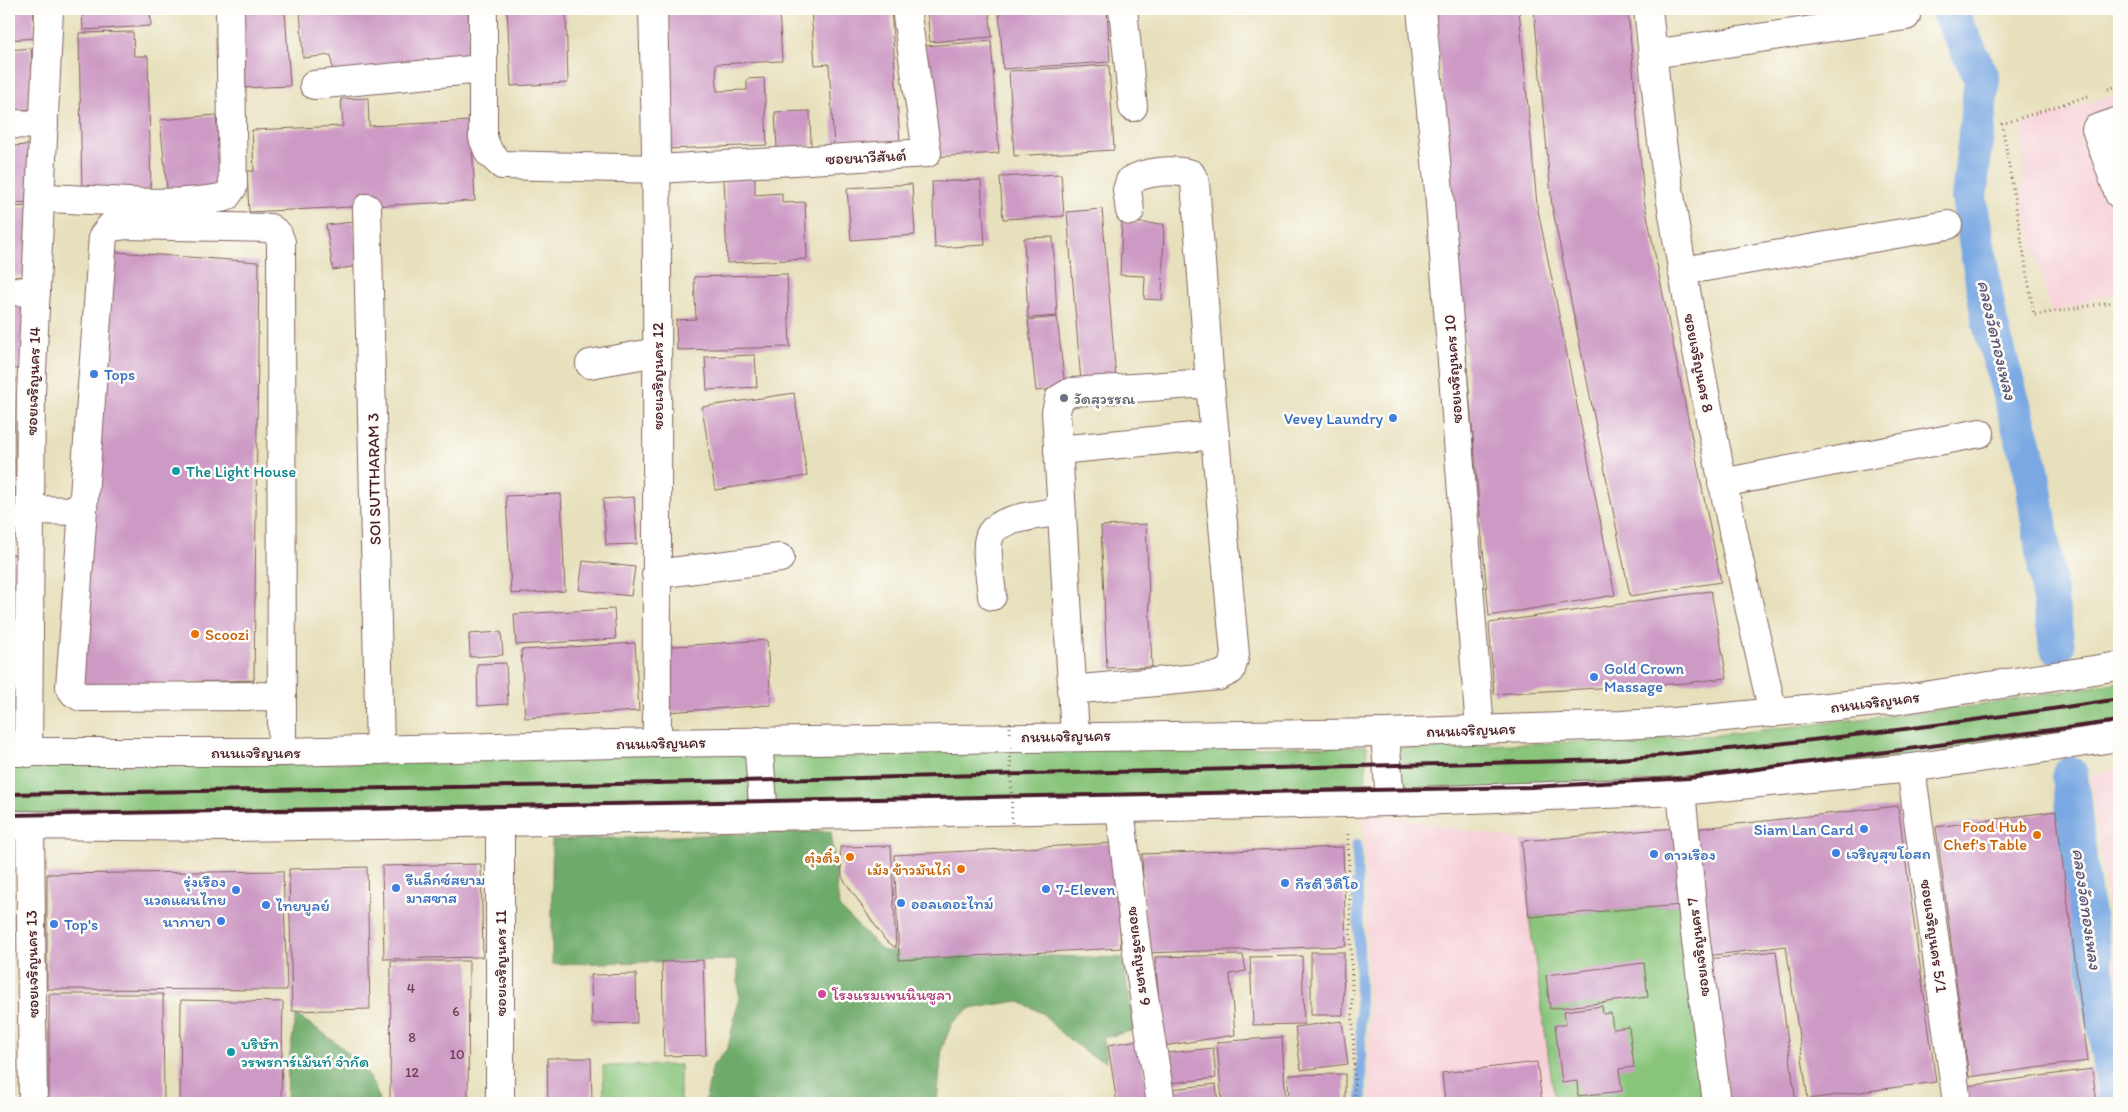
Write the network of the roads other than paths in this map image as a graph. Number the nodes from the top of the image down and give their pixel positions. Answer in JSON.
{"nodes":[{"id":1,"x":49,"y":9,"type":"edge"},
{"id":2,"x":230,"y":9,"type":"edge"},
{"id":3,"x":483,"y":9,"type":"edge"},
{"id":4,"x":653,"y":9,"type":"edge"},
{"id":5,"x":906,"y":9,"type":"edge"},
{"id":6,"x":1122,"y":9,"type":"edge"},
{"id":7,"x":1422,"y":9,"type":"edge"},
{"id":8,"x":1648,"y":9,"type":"edge"},
{"id":9,"x":1906,"y":16,"type":"dead end"},
{"id":10,"x":1653,"y":54,"type":"junction"},
{"id":11,"x":482,"y":69,"type":"junction"},
{"id":12,"x":314,"y":84,"type":"dead end"},
{"id":13,"x":1133,"y":107,"type":"dead end"},
{"id":14,"x":2119,"y":121,"type":"edge"},
{"id":15,"x":9,"y":124,"type":"edge"},
{"id":16,"x":44,"y":125,"type":"junction"},
{"id":17,"x":658,"y":169,"type":"junction"},
{"id":18,"x":2119,"y":194,"type":"edge"},
{"id":19,"x":42,"y":198,"type":"junction"},
{"id":20,"x":367,"y":208,"type":"dead end"},
{"id":21,"x":1130,"y":211,"type":"dead end"},
{"id":22,"x":1948,"y":225,"type":"dead end"},
{"id":23,"x":1682,"y":271,"type":"junction"},
{"id":24,"x":9,"y":291,"type":"edge"},
{"id":25,"x":36,"y":292,"type":"junction"},
{"id":26,"x":657,"y":352,"type":"junction"},
{"id":27,"x":590,"y":364,"type":"dead end"},
{"id":28,"x":1210,"y":383,"type":"junction"},
{"id":29,"x":1980,"y":433,"type":"dead end"},
{"id":30,"x":1215,"y":435,"type":"junction"},
{"id":31,"x":1058,"y":450,"type":"junction"},
{"id":32,"x":1722,"y":483,"type":"junction"},
{"id":33,"x":30,"y":510,"type":"junction"},
{"id":34,"x":81,"y":511,"type":"junction"},
{"id":35,"x":1061,"y":511,"type":"junction"},
{"id":36,"x":780,"y":558,"type":"dead end"},
{"id":37,"x":656,"y":574,"type":"junction"},
{"id":38,"x":992,"y":596,"type":"dead end"},
{"id":39,"x":2110,"y":668,"type":"edge"},
{"id":40,"x":1071,"y":690,"type":"junction"},
{"id":41,"x":282,"y":696,"type":"junction"},
{"id":42,"x":1773,"y":712,"type":"junction"},
{"id":43,"x":1480,"y":730,"type":"junction"},
{"id":44,"x":1385,"y":733,"type":"junction"},
{"id":45,"x":1075,"y":736,"type":"junction"},
{"id":46,"x":2114,"y":738,"type":"edge"},
{"id":47,"x":758,"y":741,"type":"junction"},
{"id":48,"x":658,"y":742,"type":"junction"},
{"id":49,"x":380,"y":750,"type":"junction"},
{"id":50,"x":282,"y":752,"type":"junction"},
{"id":51,"x":18,"y":753,"type":"edge"},
{"id":52,"x":1911,"y":768,"type":"junction"},
{"id":53,"x":1681,"y":791,"type":"junction"},
{"id":54,"x":1390,"y":802,"type":"junction"},
{"id":55,"x":1120,"y":809,"type":"junction"},
{"id":56,"x":764,"y":816,"type":"junction"},
{"id":57,"x":500,"y":823,"type":"junction"},
{"id":58,"x":19,"y":825,"type":"edge"},
{"id":59,"x":33,"y":1103,"type":"edge"},
{"id":60,"x":500,"y":1103,"type":"edge"},
{"id":61,"x":1161,"y":1103,"type":"edge"},
{"id":62,"x":1717,"y":1103,"type":"edge"},
{"id":63,"x":1957,"y":1103,"type":"edge"}],
"edges":[{"from":1,"to":16,"type":"street","name":"ซอยเจริญนคร 14"},
{"from":2,"to":19,"type":"street"},
{"from":3,"to":11,"type":"street"},
{"from":4,"to":17,"type":"street","name":"ซอยเจริญนคร 12"},
{"from":5,"to":17,"type":"street","name":"ซอยนาวีสันต์"},
{"from":6,"to":13,"type":"street"},
{"from":7,"to":43,"type":"street","name":"ซอยเจริญนคร 10"},
{"from":8,"to":10,"type":"street","name":"ซอยเจริญนคร 8"},
{"from":9,"to":10,"type":"street"},
{"from":10,"to":23,"type":"street","name":"ซอยเจริญนคร 8"},
{"from":11,"to":12,"type":"street"},
{"from":11,"to":17,"type":"street"},
{"from":14,"to":18,"type":"street"},
{"from":15,"to":16,"type":"street"},
{"from":16,"to":19,"type":"street","name":"ซอยเจริญนคร 14"},
{"from":17,"to":26,"type":"street","name":"ซอยเจริญนคร 12"},
{"from":19,"to":25,"type":"street","name":"ซอยเจริญนคร 14"},
{"from":20,"to":49,"type":"street","name":"SOI SUTTHARAM 3"},
{"from":21,"to":28,"type":"street"},
{"from":22,"to":23,"type":"street"},
{"from":23,"to":32,"type":"street","name":"ซอยเจริญนคร 8"},
{"from":24,"to":25,"type":"street"},
{"from":25,"to":33,"type":"street","name":"ซอยเจริญนคร 14"},
{"from":26,"to":27,"type":"street"},
{"from":26,"to":37,"type":"street","name":"ซอยเจริญนคร 12"},
{"from":28,"to":30,"type":"street"},
{"from":28,"to":31,"type":"street"},
{"from":29,"to":32,"type":"street"},
{"from":30,"to":31,"type":"street"},
{"from":30,"to":40,"type":"street"},
{"from":31,"to":35,"type":"street"},
{"from":32,"to":42,"type":"street","name":"ซอยเจริญนคร 8"},
{"from":33,"to":34,"type":"street"},
{"from":33,"to":51,"type":"street","name":"ซอยเจริญนคร 14"},
{"from":34,"to":41,"type":"street"},
{"from":34,"to":41,"type":"street"},
{"from":35,"to":38,"type":"street"},
{"from":35,"to":40,"type":"street"},
{"from":36,"to":37,"type":"street"},
{"from":37,"to":48,"type":"street","name":"ซอยเจริญนคร 12"},
{"from":39,"to":42,"type":"street","name":"ถนนเจริญนคร"},
{"from":40,"to":45,"type":"street"},
{"from":41,"to":50,"type":"street"},
{"from":42,"to":43,"type":"street","name":"ถนนเจริญนคร"},
{"from":43,"to":44,"type":"street","name":"ถนนเจริญนคร"},
{"from":44,"to":45,"type":"street","name":"ถนนเจริญนคร"},
{"from":44,"to":54,"type":"street"},
{"from":45,"to":47,"type":"street","name":"ถนนเจริญนคร"},
{"from":46,"to":52,"type":"street"},
{"from":47,"to":48,"type":"street","name":"ถนนเจริญนคร"},
{"from":47,"to":56,"type":"street"},
{"from":48,"to":49,"type":"street","name":"ถนนเจริญนคร"},
{"from":49,"to":50,"type":"street","name":"ถนนเจริญนคร"},
{"from":50,"to":51,"type":"street","name":"ถนนเจริญนคร"},
{"from":52,"to":53,"type":"street"},
{"from":52,"to":63,"type":"street","name":"ซอยเจริญนคร 5/1"},
{"from":53,"to":54,"type":"street"},
{"from":53,"to":62,"type":"street","name":"ซอยเจริญนคร 7"},
{"from":54,"to":55,"type":"street"},
{"from":55,"to":56,"type":"street"},
{"from":55,"to":61,"type":"street","name":"ซอยเจริญนคร 9"},
{"from":56,"to":57,"type":"street"},
{"from":57,"to":58,"type":"street"},
{"from":57,"to":60,"type":"street","name":"ซอยเจริญนคร 11"},
{"from":58,"to":59,"type":"street","name":"ซอยเจริญนคร 13"}]}
